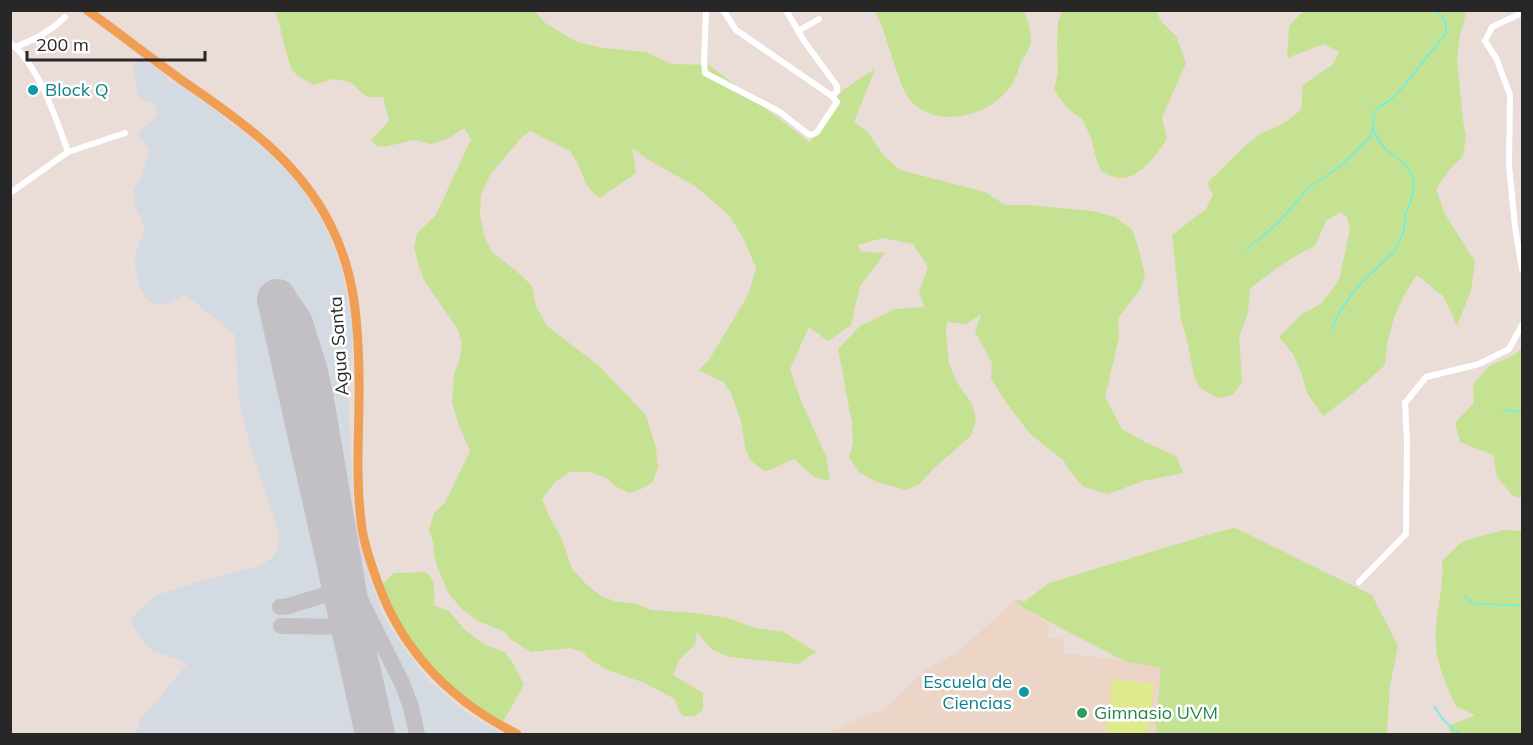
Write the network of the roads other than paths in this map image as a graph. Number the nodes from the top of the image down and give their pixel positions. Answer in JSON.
{"nodes":[{"id":1,"x":87,"y":10,"type":"edge"},
{"id":2,"x":706,"y":10,"type":"edge"},
{"id":3,"x":723,"y":10,"type":"edge"},
{"id":4,"x":786,"y":10,"type":"edge"},
{"id":5,"x":1522,"y":13,"type":"edge"},
{"id":6,"x":65,"y":17,"type":"dead end"},
{"id":7,"x":819,"y":19,"type":"dead end"},
{"id":8,"x":798,"y":31,"type":"junction"},
{"id":9,"x":13,"y":45,"type":"edge"},
{"id":10,"x":832,"y":96,"type":"junction"},
{"id":11,"x":125,"y":133,"type":"dead end"},
{"id":12,"x":68,"y":152,"type":"junction"},
{"id":13,"x":10,"y":193,"type":"edge"},
{"id":14,"x":1522,"y":268,"type":"edge"},
{"id":15,"x":1522,"y":325,"type":"edge"},
{"id":16,"x":1359,"y":582,"type":"dead end"},
{"id":17,"x":517,"y":735,"type":"edge"}],
"edges":[{"from":1,"to":17,"type":"main road","name":"Agua Santa"},
{"from":2,"to":10,"type":"street"},
{"from":3,"to":10,"type":"street"},
{"from":4,"to":8,"type":"street"},
{"from":5,"to":14,"type":"street"},
{"from":6,"to":9,"type":"street"},
{"from":7,"to":8,"type":"street"},
{"from":8,"to":10,"type":"street"},
{"from":9,"to":12,"type":"street"},
{"from":11,"to":12,"type":"street"},
{"from":12,"to":13,"type":"street"},
{"from":15,"to":16,"type":"street"}]}
